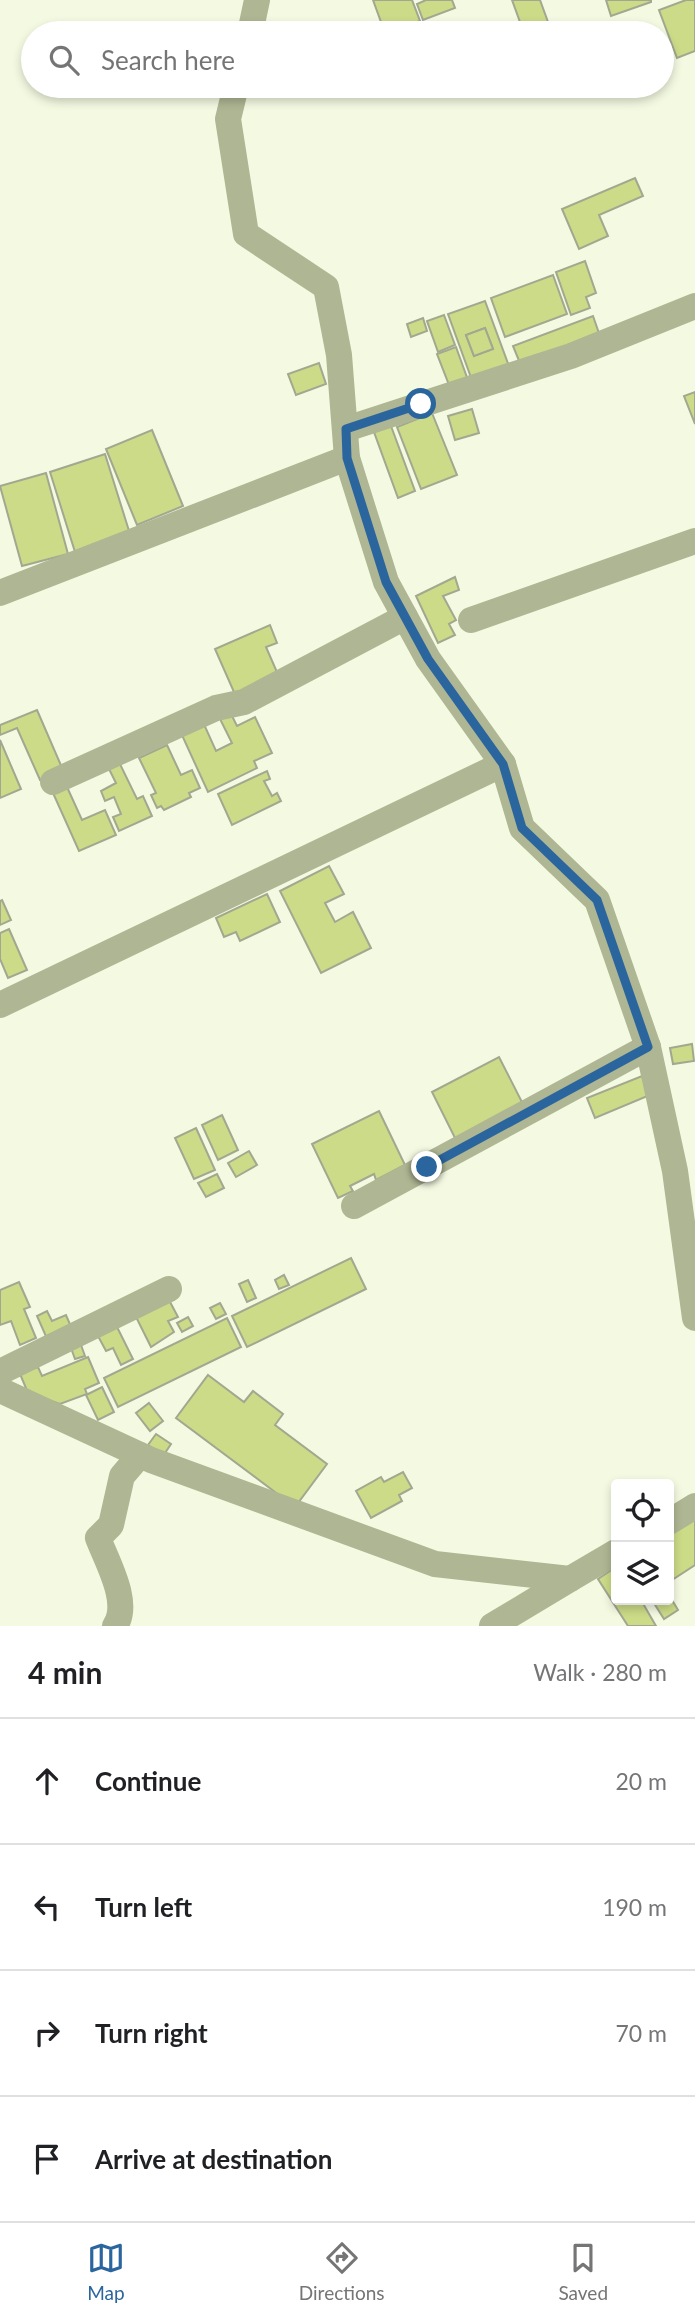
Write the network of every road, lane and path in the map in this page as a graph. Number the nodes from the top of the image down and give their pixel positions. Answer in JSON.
{"nodes":[{"id":1,"x":257,"y":0,"type":"edge"},
{"id":2,"x":253,"y":21,"type":"edge"},
{"id":3,"x":233,"y":98,"type":"edge"},
{"id":4,"x":695,"y":306,"type":"edge"},
{"id":5,"x":346,"y":429,"type":"junction"},
{"id":6,"x":347,"y":458,"type":"junction"},
{"id":7,"x":695,"y":541,"type":"edge"},
{"id":8,"x":0,"y":593,"type":"edge"},
{"id":9,"x":405,"y":617,"type":"junction"},
{"id":10,"x":471,"y":620,"type":"dead end"},
{"id":11,"x":503,"y":764,"type":"junction"},
{"id":12,"x":53,"y":782,"type":"dead end"},
{"id":13,"x":0,"y":1005,"type":"edge"},
{"id":14,"x":648,"y":1047,"type":"junction"},
{"id":15,"x":354,"y":1206,"type":"dead end"},
{"id":16,"x":169,"y":1289,"type":"dead end"},
{"id":17,"x":695,"y":1318,"type":"edge"},
{"id":18,"x":0,"y":1372,"type":"edge"},
{"id":19,"x":0,"y":1390,"type":"edge"},
{"id":20,"x":139,"y":1455,"type":"junction"},
{"id":21,"x":695,"y":1506,"type":"edge"},
{"id":22,"x":674,"y":1518,"type":"edge"},
{"id":23,"x":611,"y":1555,"type":"edge"},
{"id":24,"x":570,"y":1579,"type":"junction"},
{"id":25,"x":115,"y":1626,"type":"edge"},
{"id":26,"x":492,"y":1626,"type":"edge"}],
"edges":[{"from":1,"to":2,"type":"street"},
{"from":3,"to":5,"type":"street"},
{"from":4,"to":5,"type":"street"},
{"from":5,"to":6,"type":"street"},
{"from":6,"to":8,"type":"street"},
{"from":6,"to":9,"type":"street"},
{"from":7,"to":10,"type":"street"},
{"from":9,"to":11,"type":"street"},
{"from":9,"to":12,"type":"street"},
{"from":11,"to":13,"type":"street"},
{"from":11,"to":14,"type":"street"},
{"from":14,"to":15,"type":"street"},
{"from":14,"to":17,"type":"street"},
{"from":16,"to":18,"type":"street"},
{"from":19,"to":20,"type":"street"},
{"from":20,"to":24,"type":"street"},
{"from":20,"to":25,"type":"street"},
{"from":21,"to":22,"type":"street"},
{"from":23,"to":24,"type":"street"},
{"from":24,"to":26,"type":"street"}]}
